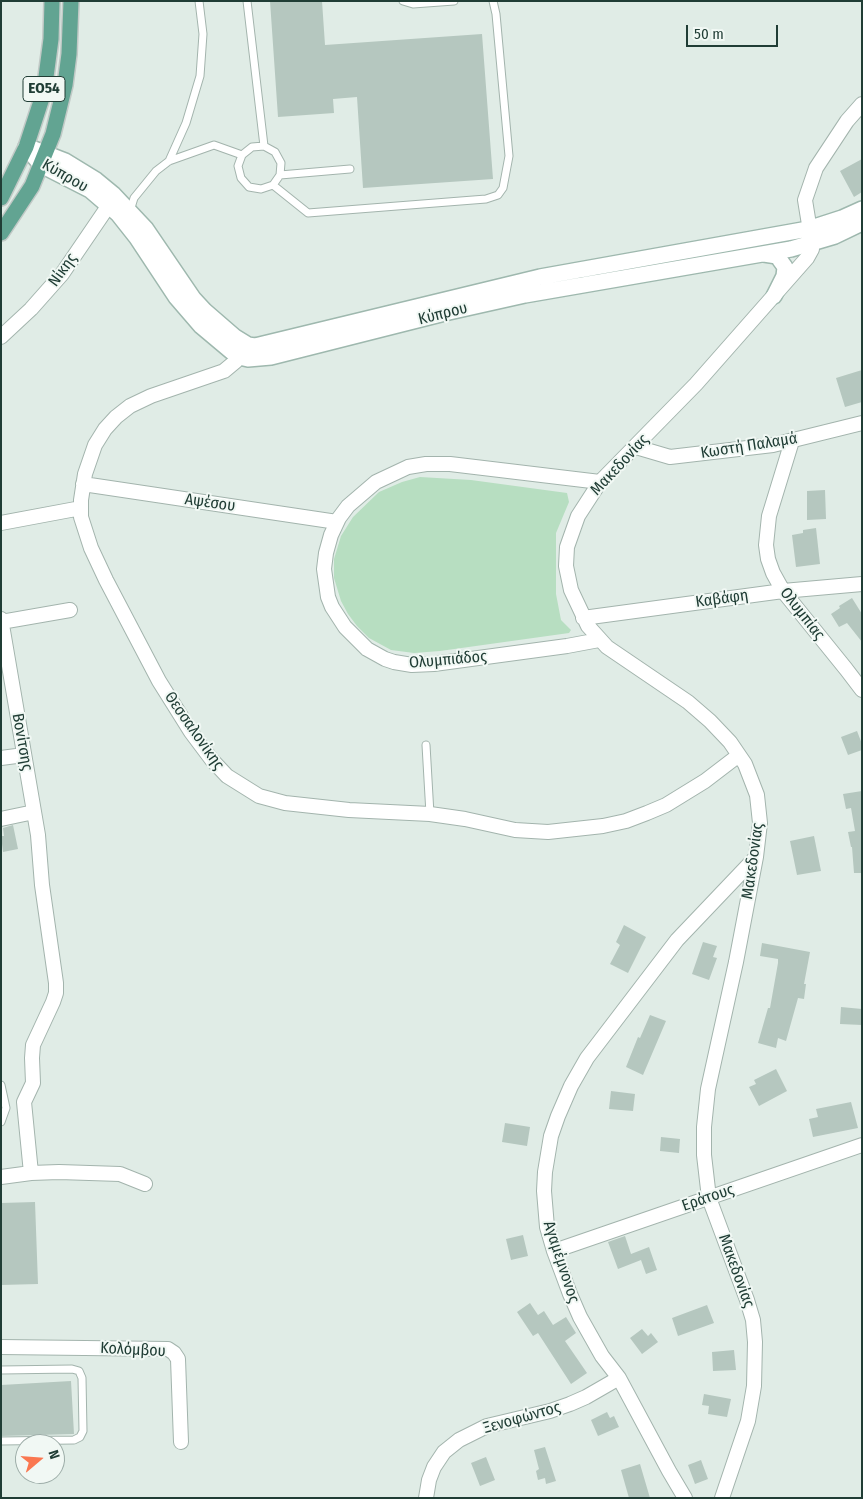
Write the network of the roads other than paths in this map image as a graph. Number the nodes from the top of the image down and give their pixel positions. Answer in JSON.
{"nodes":[{"id":1,"x":52,"y":1,"type":"edge"},
{"id":2,"x":70,"y":1,"type":"edge"},
{"id":3,"x":199,"y":1,"type":"edge"},
{"id":4,"x":247,"y":1,"type":"edge"},
{"id":5,"x":403,"y":1,"type":"edge"},
{"id":6,"x":454,"y":1,"type":"edge"},
{"id":7,"x":493,"y":1,"type":"edge"},
{"id":8,"x":862,"y":104,"type":"edge"},
{"id":9,"x":264,"y":146,"type":"junction"},
{"id":10,"x":26,"y":147,"type":"junction"},
{"id":11,"x":242,"y":154,"type":"junction"},
{"id":12,"x":43,"y":159,"type":"junction"},
{"id":13,"x":169,"y":161,"type":"junction"},
{"id":14,"x":350,"y":169,"type":"dead end"},
{"id":15,"x":280,"y":175,"type":"junction"},
{"id":16,"x":273,"y":185,"type":"junction"},
{"id":17,"x":1,"y":198,"type":"edge"},
{"id":18,"x":111,"y":200,"type":"junction"},
{"id":19,"x":862,"y":209,"type":"edge"},
{"id":20,"x":130,"y":211,"type":"junction"},
{"id":21,"x":862,"y":223,"type":"edge"},
{"id":22,"x":1,"y":233,"type":"edge"},
{"id":23,"x":810,"y":236,"type":"junction"},
{"id":24,"x":763,"y":254,"type":"junction"},
{"id":25,"x":774,"y":296,"type":"junction"},
{"id":26,"x":1,"y":337,"type":"edge"},
{"id":27,"x":241,"y":350,"type":"junction"},
{"id":28,"x":862,"y":423,"type":"edge"},
{"id":29,"x":792,"y":441,"type":"junction"},
{"id":30,"x":636,"y":447,"type":"junction"},
{"id":31,"x":600,"y":482,"type":"junction"},
{"id":32,"x":83,"y":484,"type":"junction"},
{"id":33,"x":81,"y":508,"type":"junction"},
{"id":34,"x":337,"y":522,"type":"junction"},
{"id":35,"x":1,"y":523,"type":"edge"},
{"id":36,"x":862,"y":584,"type":"edge"},
{"id":37,"x":783,"y":591,"type":"junction"},
{"id":38,"x":70,"y":610,"type":"dead end"},
{"id":39,"x":583,"y":618,"type":"junction"},
{"id":40,"x":1,"y":621,"type":"edge"},
{"id":41,"x":599,"y":640,"type":"junction"},
{"id":42,"x":862,"y":690,"type":"edge"},
{"id":43,"x":426,"y":745,"type":"dead end"},
{"id":44,"x":24,"y":754,"type":"junction"},
{"id":45,"x":739,"y":755,"type":"junction"},
{"id":46,"x":1,"y":758,"type":"edge"},
{"id":47,"x":34,"y":812,"type":"junction"},
{"id":48,"x":430,"y":814,"type":"junction"},
{"id":49,"x":1,"y":819,"type":"edge"},
{"id":50,"x":756,"y":858,"type":"junction"},
{"id":51,"x":1,"y":1085,"type":"edge"},
{"id":52,"x":1,"y":1122,"type":"edge"},
{"id":53,"x":862,"y":1145,"type":"edge"},
{"id":54,"x":32,"y":1173,"type":"junction"},
{"id":55,"x":1,"y":1177,"type":"edge"},
{"id":56,"x":145,"y":1184,"type":"dead end"},
{"id":57,"x":709,"y":1198,"type":"junction"},
{"id":58,"x":554,"y":1251,"type":"junction"},
{"id":59,"x":1,"y":1348,"type":"edge"},
{"id":60,"x":1,"y":1370,"type":"edge"},
{"id":61,"x":619,"y":1378,"type":"junction"},
{"id":62,"x":1,"y":1441,"type":"edge"},
{"id":63,"x":181,"y":1442,"type":"dead end"},
{"id":64,"x":426,"y":1498,"type":"edge"},
{"id":65,"x":685,"y":1498,"type":"edge"},
{"id":66,"x":722,"y":1498,"type":"edge"}],
"edges":[{"from":1,"to":10,"type":"main road","number":"ΕΟ54"},
{"from":2,"to":12,"type":"main road","number":"ΕΟ54"},
{"from":3,"to":13,"type":"lane"},
{"from":4,"to":9,"type":"lane"},
{"from":5,"to":6,"type":"lane"},
{"from":7,"to":16,"type":"lane"},
{"from":8,"to":23,"type":"street"},
{"from":9,"to":11,"type":"lane"},
{"from":9,"to":15,"type":"lane"},
{"from":10,"to":12,"type":"main road","name":"Κύπρου"},
{"from":10,"to":17,"type":"main road","number":"ΕΟ54"},
{"from":11,"to":13,"type":"lane"},
{"from":11,"to":16,"type":"lane"},
{"from":12,"to":18,"type":"main road","name":"Κύπρου"},
{"from":12,"to":22,"type":"main road","number":"ΕΟ54"},
{"from":13,"to":20,"type":"lane"},
{"from":14,"to":15,"type":"lane"},
{"from":15,"to":16,"type":"lane"},
{"from":18,"to":20,"type":"main road","name":"Κύπρου"},
{"from":18,"to":26,"type":"street","name":"Νίκης"},
{"from":18,"to":27,"type":"main road","name":"Κύπρου"},
{"from":19,"to":23,"type":"main road","name":"Κύπρου"},
{"from":20,"to":27,"type":"main road","name":"Κύπρου"},
{"from":21,"to":23,"type":"main road","name":"Κύπρου"},
{"from":23,"to":24,"type":"main road","name":"Κύπρου"},
{"from":23,"to":25,"type":"street","name":"Μακεδονίας"},
{"from":23,"to":27,"type":"main road","name":"Κύπρου"},
{"from":24,"to":25,"type":"main road"},
{"from":24,"to":27,"type":"main road","name":"Κύπρου"},
{"from":25,"to":30,"type":"street","name":"Μακεδονίας"},
{"from":27,"to":32,"type":"street","name":"Θεσσαλονίκης"},
{"from":28,"to":29,"type":"street","name":"Κωστή Παλαμά"},
{"from":29,"to":30,"type":"street","name":"Κωστή Παλαμά"},
{"from":29,"to":37,"type":"street","name":"Ολυμπίας"},
{"from":30,"to":31,"type":"street","name":"Μακεδονίας"},
{"from":31,"to":34,"type":"street","name":"Ολυμπιάδος"},
{"from":31,"to":39,"type":"street","name":"Μακεδονίας"},
{"from":32,"to":33,"type":"street","name":"Θεσσαλονίκης"},
{"from":32,"to":34,"type":"street","name":"Αψέσου"},
{"from":33,"to":35,"type":"street"},
{"from":33,"to":48,"type":"street","name":"Θεσσαλονίκης"},
{"from":34,"to":41,"type":"street","name":"Ολυμπιάδος"},
{"from":36,"to":37,"type":"street","name":"Καβάφη"},
{"from":37,"to":39,"type":"street","name":"Καβάφη"},
{"from":37,"to":42,"type":"street","name":"Ολυμπίας"},
{"from":38,"to":40,"type":"street"},
{"from":39,"to":41,"type":"street","name":"Μακεδονίας"},
{"from":40,"to":44,"type":"street","name":"Βονίτσης"},
{"from":41,"to":45,"type":"street","name":"Μακεδονίας"},
{"from":43,"to":48,"type":"lane"},
{"from":44,"to":46,"type":"street"},
{"from":44,"to":47,"type":"street","name":"Βονίτσης"},
{"from":45,"to":48,"type":"street","name":"Θεσσαλονίκης"},
{"from":45,"to":50,"type":"street","name":"Μακεδονίας"},
{"from":47,"to":49,"type":"street"},
{"from":47,"to":54,"type":"street","name":"Βονίτσης"},
{"from":50,"to":57,"type":"street","name":"Μακεδονίας"},
{"from":50,"to":58,"type":"street","name":"Αγαμέμνονος"},
{"from":51,"to":52,"type":"lane"},
{"from":53,"to":57,"type":"street","name":"Εράτους"},
{"from":54,"to":55,"type":"street"},
{"from":54,"to":56,"type":"street"},
{"from":57,"to":58,"type":"street","name":"Εράτους"},
{"from":57,"to":66,"type":"street","name":"Μακεδονίας"},
{"from":58,"to":61,"type":"street","name":"Αγαμέμνονος"},
{"from":59,"to":63,"type":"street","name":"Κολόμβου"},
{"from":60,"to":62,"type":"lane"},
{"from":61,"to":64,"type":"street","name":"Ξενοφώντος"},
{"from":61,"to":65,"type":"street","name":"Αγαμέμνονος"}]}
